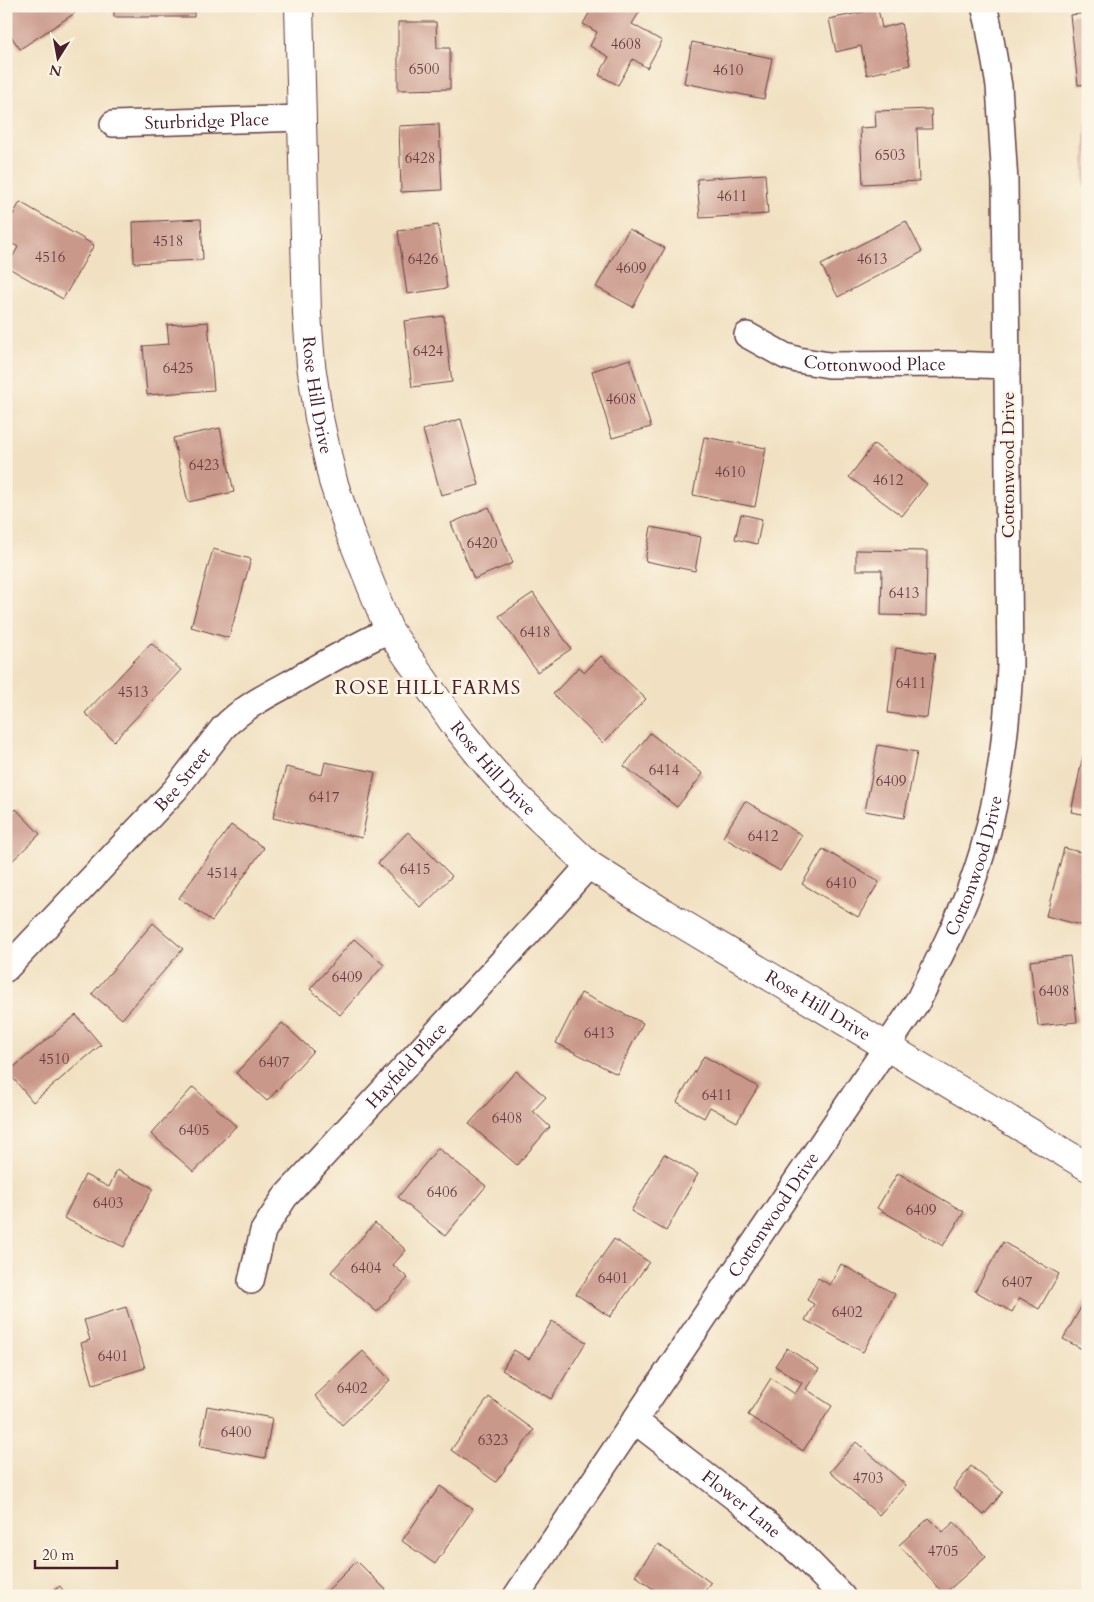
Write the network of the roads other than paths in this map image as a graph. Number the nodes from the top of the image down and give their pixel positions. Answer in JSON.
{"nodes":[{"id":1,"x":300,"y":6,"type":"edge"},
{"id":2,"x":984,"y":6,"type":"edge"},
{"id":3,"x":302,"y":118,"type":"junction"},
{"id":4,"x":112,"y":124,"type":"dead end"},
{"id":5,"x":747,"y":335,"type":"dead end"},
{"id":6,"x":1008,"y":366,"type":"junction"},
{"id":7,"x":389,"y":630,"type":"junction"},
{"id":8,"x":589,"y":865,"type":"junction"},
{"id":9,"x":6,"y":969,"type":"edge"},
{"id":10,"x":887,"y":1046,"type":"junction"},
{"id":11,"x":1088,"y":1167,"type":"edge"},
{"id":12,"x":251,"y":1280,"type":"dead end"},
{"id":13,"x":635,"y":1421,"type":"junction"},
{"id":14,"x":516,"y":1596,"type":"edge"},
{"id":15,"x":842,"y":1596,"type":"edge"}],
"edges":[{"from":1,"to":3,"type":"street","name":"Rose Hill Drive"},
{"from":2,"to":6,"type":"street","name":"Cottonwood Drive"},
{"from":3,"to":4,"type":"street","name":"Sturbridge Place"},
{"from":3,"to":7,"type":"street","name":"Rose Hill Drive"},
{"from":5,"to":6,"type":"street","name":"Cottonwood Place"},
{"from":6,"to":10,"type":"street","name":"Cottonwood Drive"},
{"from":7,"to":8,"type":"street","name":"Rose Hill Drive"},
{"from":7,"to":9,"type":"street","name":"Bee Street"},
{"from":8,"to":10,"type":"street","name":"Rose Hill Drive"},
{"from":8,"to":12,"type":"street","name":"Hayfield Place"},
{"from":10,"to":11,"type":"street","name":"Rose Hill Drive"},
{"from":10,"to":13,"type":"street","name":"Cottonwood Drive"},
{"from":13,"to":14,"type":"street","name":"Cottonwood Drive"},
{"from":13,"to":15,"type":"street","name":"Flower Lane"}]}
